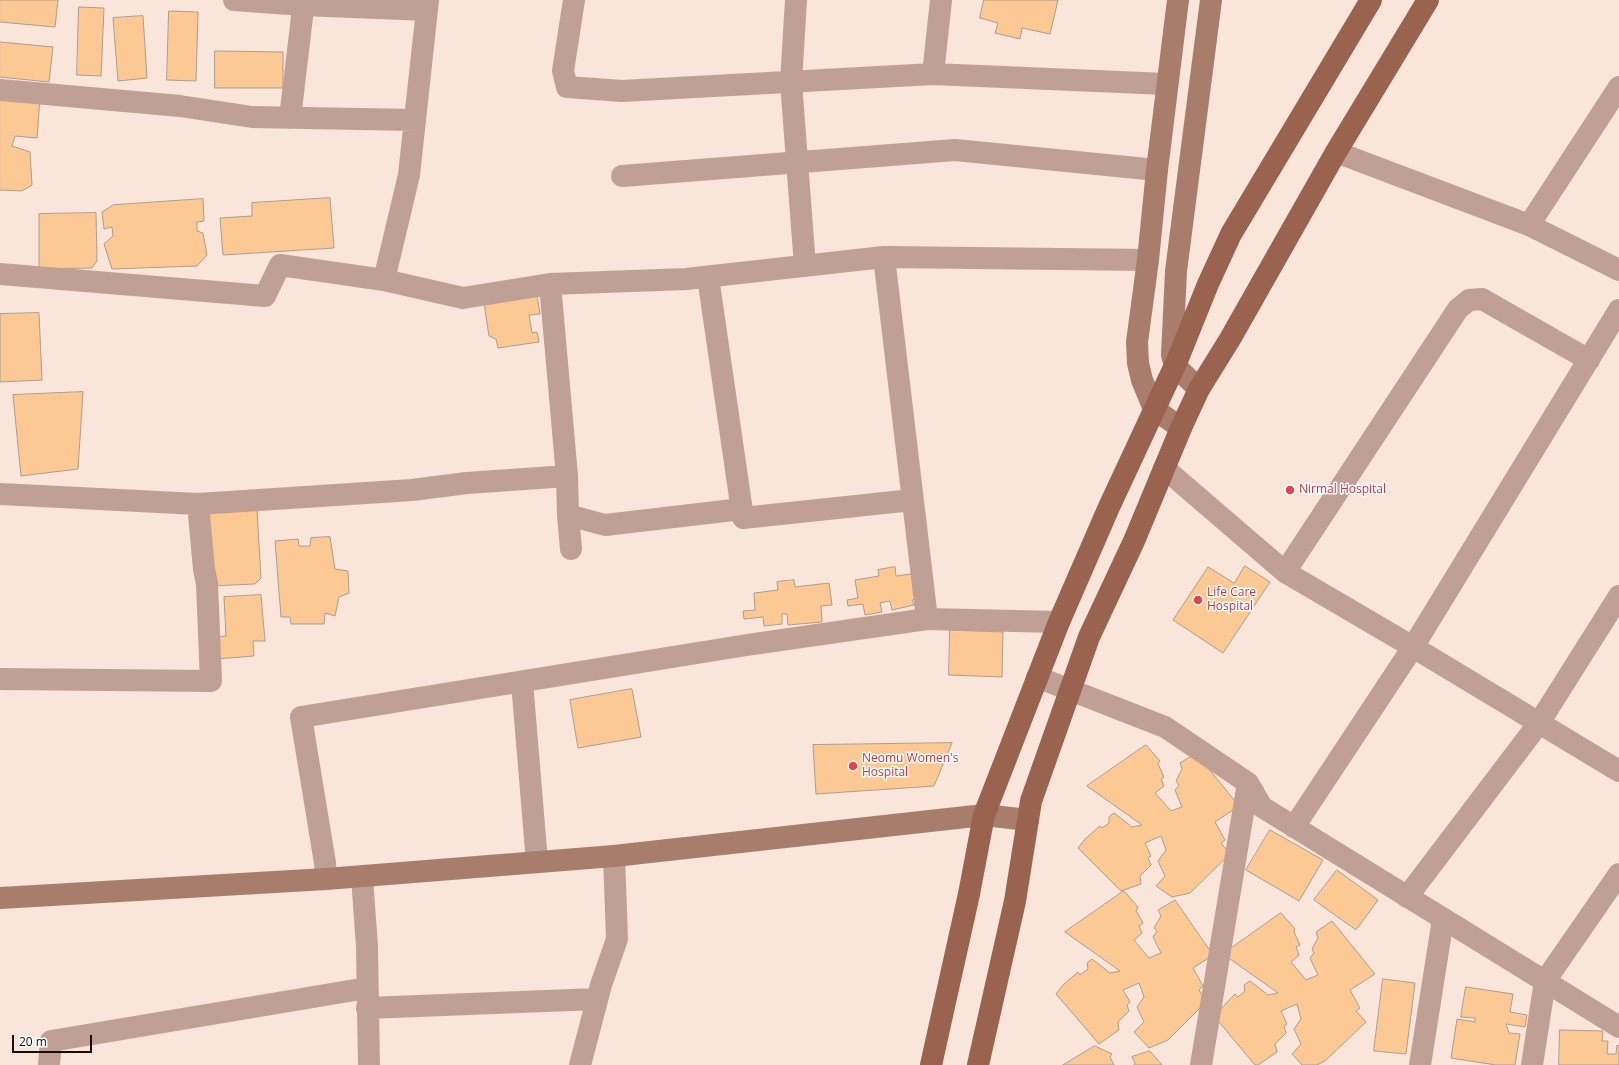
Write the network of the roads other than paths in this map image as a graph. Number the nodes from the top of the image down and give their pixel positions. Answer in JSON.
{"nodes":[{"id":1,"x":234,"y":0,"type":"edge"},
{"id":2,"x":238,"y":0,"type":"edge"},
{"id":3,"x":574,"y":0,"type":"edge"},
{"id":4,"x":796,"y":0,"type":"edge"},
{"id":5,"x":942,"y":0,"type":"edge"},
{"id":6,"x":1178,"y":0,"type":"edge"},
{"id":7,"x":1211,"y":0,"type":"edge"},
{"id":8,"x":1371,"y":0,"type":"edge"},
{"id":9,"x":1428,"y":0,"type":"edge"},
{"id":10,"x":304,"y":3,"type":"edge"},
{"id":11,"x":427,"y":5,"type":"edge"},
{"id":12,"x":933,"y":74,"type":"junction"},
{"id":13,"x":791,"y":82,"type":"junction"},
{"id":14,"x":1166,"y":84,"type":"junction"},
{"id":15,"x":1619,"y":87,"type":"edge"},
{"id":16,"x":0,"y":90,"type":"edge"},
{"id":17,"x":290,"y":118,"type":"junction"},
{"id":18,"x":415,"y":120,"type":"junction"},
{"id":19,"x":1336,"y":152,"type":"junction"},
{"id":20,"x":796,"y":163,"type":"junction"},
{"id":21,"x":1157,"y":170,"type":"junction"},
{"id":22,"x":622,"y":176,"type":"dead end"},
{"id":23,"x":1529,"y":225,"type":"junction"},
{"id":24,"x":884,"y":257,"type":"junction"},
{"id":25,"x":1148,"y":260,"type":"junction"},
{"id":26,"x":805,"y":266,"type":"junction"},
{"id":27,"x":1619,"y":270,"type":"edge"},
{"id":28,"x":0,"y":274,"type":"edge"},
{"id":29,"x":708,"y":277,"type":"junction"},
{"id":30,"x":384,"y":280,"type":"junction"},
{"id":31,"x":550,"y":284,"type":"junction"},
{"id":32,"x":1619,"y":310,"type":"edge"},
{"id":33,"x":1589,"y":360,"type":"junction"},
{"id":34,"x":1175,"y":366,"type":"junction"},
{"id":35,"x":1199,"y":389,"type":"junction"},
{"id":36,"x":1154,"y":409,"type":"junction"},
{"id":37,"x":1181,"y":428,"type":"junction"},
{"id":38,"x":1164,"y":468,"type":"junction"},
{"id":39,"x":567,"y":476,"type":"junction"},
{"id":40,"x":0,"y":494,"type":"edge"},
{"id":41,"x":912,"y":500,"type":"junction"},
{"id":42,"x":198,"y":504,"type":"junction"},
{"id":43,"x":742,"y":509,"type":"junction"},
{"id":44,"x":568,"y":515,"type":"junction"},
{"id":45,"x":571,"y":549,"type":"dead end"},
{"id":46,"x":1284,"y":572,"type":"junction"},
{"id":47,"x":1619,"y":596,"type":"edge"},
{"id":48,"x":927,"y":619,"type":"junction"},
{"id":49,"x":1059,"y":622,"type":"junction"},
{"id":50,"x":1413,"y":647,"type":"junction"},
{"id":51,"x":1037,"y":677,"type":"junction"},
{"id":52,"x":0,"y":679,"type":"edge"},
{"id":53,"x":522,"y":682,"type":"junction"},
{"id":54,"x":1071,"y":691,"type":"junction"},
{"id":55,"x":1540,"y":723,"type":"junction"},
{"id":56,"x":1619,"y":771,"type":"edge"},
{"id":57,"x":1248,"y":783,"type":"junction"},
{"id":58,"x":984,"y":815,"type":"junction"},
{"id":59,"x":1028,"y":820,"type":"junction"},
{"id":60,"x":1294,"y":827,"type":"junction"},
{"id":61,"x":614,"y":856,"type":"junction"},
{"id":62,"x":537,"y":862,"type":"junction"},
{"id":63,"x":1619,"y":874,"type":"edge"},
{"id":64,"x":362,"y":876,"type":"junction"},
{"id":65,"x":326,"y":880,"type":"junction"},
{"id":66,"x":1407,"y":896,"type":"junction"},
{"id":67,"x":0,"y":898,"type":"edge"},
{"id":68,"x":1443,"y":919,"type":"junction"},
{"id":69,"x":1545,"y":981,"type":"junction"},
{"id":70,"x":367,"y":998,"type":"junction"},
{"id":71,"x":597,"y":999,"type":"junction"},
{"id":72,"x":1619,"y":1026,"type":"edge"},
{"id":73,"x":49,"y":1065,"type":"edge"},
{"id":74,"x":369,"y":1065,"type":"edge"},
{"id":75,"x":580,"y":1065,"type":"edge"},
{"id":76,"x":931,"y":1065,"type":"edge"},
{"id":77,"x":978,"y":1065,"type":"edge"},
{"id":78,"x":1201,"y":1065,"type":"edge"},
{"id":79,"x":1420,"y":1065,"type":"edge"},
{"id":80,"x":1532,"y":1065,"type":"edge"}],
"edges":[{"from":1,"to":2,"type":"street"},
{"from":2,"to":10,"type":"street"},
{"from":3,"to":13,"type":"street"},
{"from":4,"to":13,"type":"street"},
{"from":5,"to":12,"type":"street"},
{"from":6,"to":14,"type":"street"},
{"from":7,"to":34,"type":"street"},
{"from":8,"to":34,"type":"main road"},
{"from":9,"to":19,"type":"main road"},
{"from":10,"to":11,"type":"street"},
{"from":10,"to":17,"type":"street"},
{"from":11,"to":18,"type":"street"},
{"from":12,"to":13,"type":"street"},
{"from":12,"to":14,"type":"street"},
{"from":13,"to":20,"type":"street"},
{"from":14,"to":21,"type":"street"},
{"from":15,"to":23,"type":"street"},
{"from":16,"to":17,"type":"street"},
{"from":17,"to":18,"type":"street"},
{"from":18,"to":30,"type":"street"},
{"from":19,"to":23,"type":"street"},
{"from":19,"to":35,"type":"main road"},
{"from":20,"to":21,"type":"street"},
{"from":20,"to":22,"type":"street"},
{"from":20,"to":26,"type":"street"},
{"from":21,"to":25,"type":"street"},
{"from":23,"to":27,"type":"street"},
{"from":24,"to":25,"type":"street"},
{"from":24,"to":26,"type":"street"},
{"from":24,"to":41,"type":"street"},
{"from":25,"to":36,"type":"street"},
{"from":26,"to":29,"type":"street"},
{"from":28,"to":30,"type":"street"},
{"from":29,"to":31,"type":"street"},
{"from":29,"to":43,"type":"street"},
{"from":30,"to":31,"type":"street"},
{"from":31,"to":39,"type":"street"},
{"from":32,"to":33,"type":"street"},
{"from":33,"to":46,"type":"street"},
{"from":33,"to":50,"type":"street"},
{"from":34,"to":35,"type":"street"},
{"from":34,"to":36,"type":"main road"},
{"from":35,"to":37,"type":"main road"},
{"from":36,"to":37,"type":"street"},
{"from":36,"to":49,"type":"main road"},
{"from":37,"to":38,"type":"main road"},
{"from":38,"to":46,"type":"street"},
{"from":38,"to":54,"type":"main road"},
{"from":39,"to":42,"type":"street"},
{"from":39,"to":44,"type":"street"},
{"from":40,"to":42,"type":"street"},
{"from":41,"to":43,"type":"street"},
{"from":41,"to":48,"type":"street"},
{"from":42,"to":52,"type":"street"},
{"from":43,"to":44,"type":"street"},
{"from":44,"to":45,"type":"street"},
{"from":46,"to":50,"type":"street"},
{"from":47,"to":55,"type":"street"},
{"from":48,"to":49,"type":"street"},
{"from":48,"to":53,"type":"street"},
{"from":49,"to":51,"type":"main road"},
{"from":50,"to":55,"type":"street"},
{"from":50,"to":60,"type":"street"},
{"from":51,"to":54,"type":"street"},
{"from":51,"to":58,"type":"main road"},
{"from":53,"to":62,"type":"street"},
{"from":53,"to":65,"type":"street"},
{"from":54,"to":57,"type":"street"},
{"from":54,"to":59,"type":"main road"},
{"from":55,"to":56,"type":"street"},
{"from":55,"to":66,"type":"street"},
{"from":57,"to":60,"type":"street"},
{"from":57,"to":78,"type":"street"},
{"from":58,"to":59,"type":"street"},
{"from":58,"to":61,"type":"street"},
{"from":58,"to":76,"type":"main road"},
{"from":59,"to":77,"type":"main road"},
{"from":60,"to":66,"type":"street"},
{"from":61,"to":62,"type":"street"},
{"from":61,"to":71,"type":"street"},
{"from":62,"to":64,"type":"street"},
{"from":63,"to":69,"type":"street"},
{"from":64,"to":65,"type":"street"},
{"from":64,"to":70,"type":"street"},
{"from":65,"to":67,"type":"street"},
{"from":66,"to":68,"type":"street"},
{"from":68,"to":69,"type":"street"},
{"from":68,"to":79,"type":"street"},
{"from":69,"to":72,"type":"street"},
{"from":69,"to":80,"type":"street"},
{"from":70,"to":71,"type":"street"},
{"from":70,"to":73,"type":"street"},
{"from":70,"to":74,"type":"street"},
{"from":71,"to":75,"type":"street"}]}
